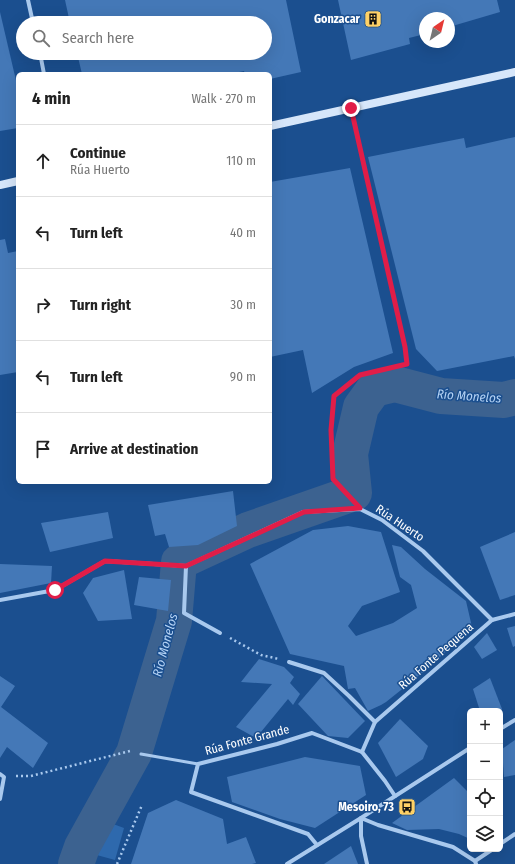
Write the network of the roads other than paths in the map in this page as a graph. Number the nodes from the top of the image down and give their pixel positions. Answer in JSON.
{"nodes":[{"id":1,"x":28,"y":0,"type":"edge"},
{"id":2,"x":31,"y":16,"type":"edge"},
{"id":3,"x":41,"y":60,"type":"edge"},
{"id":4,"x":44,"y":72,"type":"edge"},
{"id":5,"x":515,"y":72,"type":"edge"},
{"id":6,"x":351,"y":108,"type":"junction"},
{"id":7,"x":272,"y":126,"type":"edge"},
{"id":8,"x":16,"y":182,"type":"edge"},
{"id":9,"x":0,"y":186,"type":"edge"},
{"id":10,"x":405,"y":347,"type":"road end"},
{"id":11,"x":186,"y":566,"type":"junction"},
{"id":12,"x":0,"y":600,"type":"edge"},
{"id":13,"x":515,"y":614,"type":"edge"},
{"id":14,"x":492,"y":620,"type":"junction"},
{"id":15,"x":220,"y":633,"type":"road end"},
{"id":16,"x":289,"y":662,"type":"road end"},
{"id":17,"x":515,"y":720,"type":"edge"},
{"id":18,"x":375,"y":722,"type":"junction"},
{"id":19,"x":503,"y":727,"type":"edge"},
{"id":20,"x":467,"y":750,"type":"edge"},
{"id":21,"x":362,"y":752,"type":"junction"},
{"id":22,"x":141,"y":754,"type":"dead end"},
{"id":23,"x":198,"y":764,"type":"junction"},
{"id":24,"x":2,"y":776,"type":"edge"},
{"id":25,"x":395,"y":796,"type":"junction"},
{"id":26,"x":0,"y":799,"type":"edge"},
{"id":27,"x":361,"y":818,"type":"junction"},
{"id":28,"x":515,"y":834,"type":"edge"},
{"id":29,"x":503,"y":842,"type":"edge"},
{"id":30,"x":317,"y":845,"type":"junction"},
{"id":31,"x":489,"y":852,"type":"edge"},
{"id":32,"x":475,"y":863,"type":"edge"},
{"id":33,"x":287,"y":864,"type":"edge"},
{"id":34,"x":367,"y":864,"type":"edge"}],
"edges":[{"from":1,"to":2,"type":"street"},
{"from":3,"to":4,"type":"street"},
{"from":5,"to":6,"type":"street"},
{"from":6,"to":7,"type":"street"},
{"from":6,"to":10,"type":"lane"},
{"from":8,"to":9,"type":"street"},
{"from":11,"to":12,"type":"street","name":"Rúa Huerto"},
{"from":11,"to":14,"type":"street","name":"Rúa Huerto"},
{"from":11,"to":15,"type":"street"},
{"from":13,"to":14,"type":"street","name":"Rúa Fonte Pequena"},
{"from":14,"to":18,"type":"street","name":"Rúa Fonte Pequena"},
{"from":16,"to":18,"type":"street"},
{"from":17,"to":19,"type":"street"},
{"from":18,"to":21,"type":"street","name":"Rúa Fonte Pequena"},
{"from":20,"to":25,"type":"street"},
{"from":21,"to":23,"type":"street","name":"Rúa Fonte Grande"},
{"from":21,"to":25,"type":"street"},
{"from":22,"to":23,"type":"lane"},
{"from":23,"to":30,"type":"street","name":"Rúa Fonte Grande"},
{"from":24,"to":26,"type":"street"},
{"from":25,"to":27,"type":"street"},
{"from":27,"to":30,"type":"street"},
{"from":27,"to":32,"type":"street"},
{"from":27,"to":34,"type":"street"},
{"from":28,"to":29,"type":"street"},
{"from":30,"to":33,"type":"street"},
{"from":31,"to":32,"type":"street"}]}
